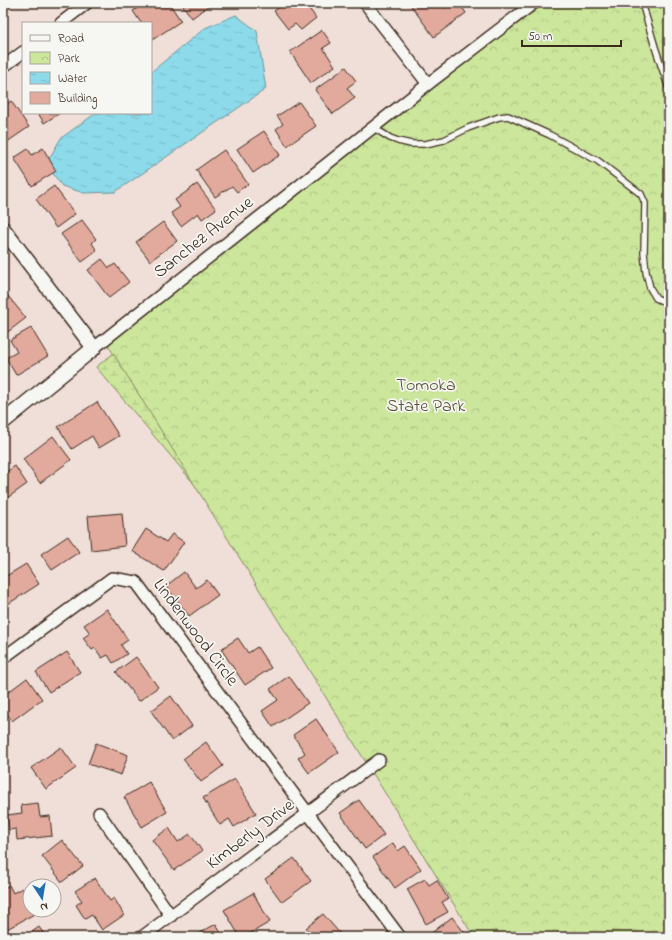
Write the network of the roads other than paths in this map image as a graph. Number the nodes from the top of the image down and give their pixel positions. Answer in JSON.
{"nodes":[{"id":1,"x":87,"y":3,"type":"edge"},
{"id":2,"x":366,"y":3,"type":"edge"},
{"id":3,"x":534,"y":3,"type":"edge"},
{"id":4,"x":642,"y":3,"type":"edge"},
{"id":5,"x":62,"y":22,"type":"edge"},
{"id":6,"x":22,"y":53,"type":"edge"},
{"id":7,"x":3,"y":67,"type":"edge"},
{"id":8,"x":428,"y":84,"type":"junction"},
{"id":9,"x":669,"y":89,"type":"edge"},
{"id":10,"x":374,"y":128,"type":"junction"},
{"id":11,"x":3,"y":230,"type":"edge"},
{"id":12,"x":669,"y":304,"type":"edge"},
{"id":13,"x":94,"y":348,"type":"junction"},
{"id":14,"x":3,"y":422,"type":"edge"},
{"id":15,"x":3,"y":658,"type":"edge"},
{"id":16,"x":379,"y":760,"type":"dead end"},
{"id":17,"x":100,"y":813,"type":"dead end"},
{"id":18,"x":309,"y":813,"type":"junction"},
{"id":19,"x":171,"y":916,"type":"junction"},
{"id":20,"x":142,"y":937,"type":"edge"},
{"id":21,"x":400,"y":937,"type":"edge"}],
"edges":[{"from":1,"to":5,"type":"street"},
{"from":2,"to":8,"type":"street"},
{"from":3,"to":8,"type":"street","name":"Sanchez Avenue"},
{"from":4,"to":9,"type":"lane"},
{"from":6,"to":7,"type":"street"},
{"from":8,"to":10,"type":"street","name":"Sanchez Avenue"},
{"from":10,"to":12,"type":"lane"},
{"from":10,"to":13,"type":"street","name":"Sanchez Avenue"},
{"from":11,"to":13,"type":"street"},
{"from":13,"to":14,"type":"street","name":"Sanchez Avenue"},
{"from":15,"to":18,"type":"street","name":"Lindenwood Circle"},
{"from":16,"to":18,"type":"street","name":"Kimberly Drive"},
{"from":17,"to":19,"type":"street"},
{"from":18,"to":19,"type":"street","name":"Kimberly Drive"},
{"from":18,"to":21,"type":"street","name":"Lindenwood Circle"},
{"from":19,"to":20,"type":"street","name":"Kimberly Drive"}]}
